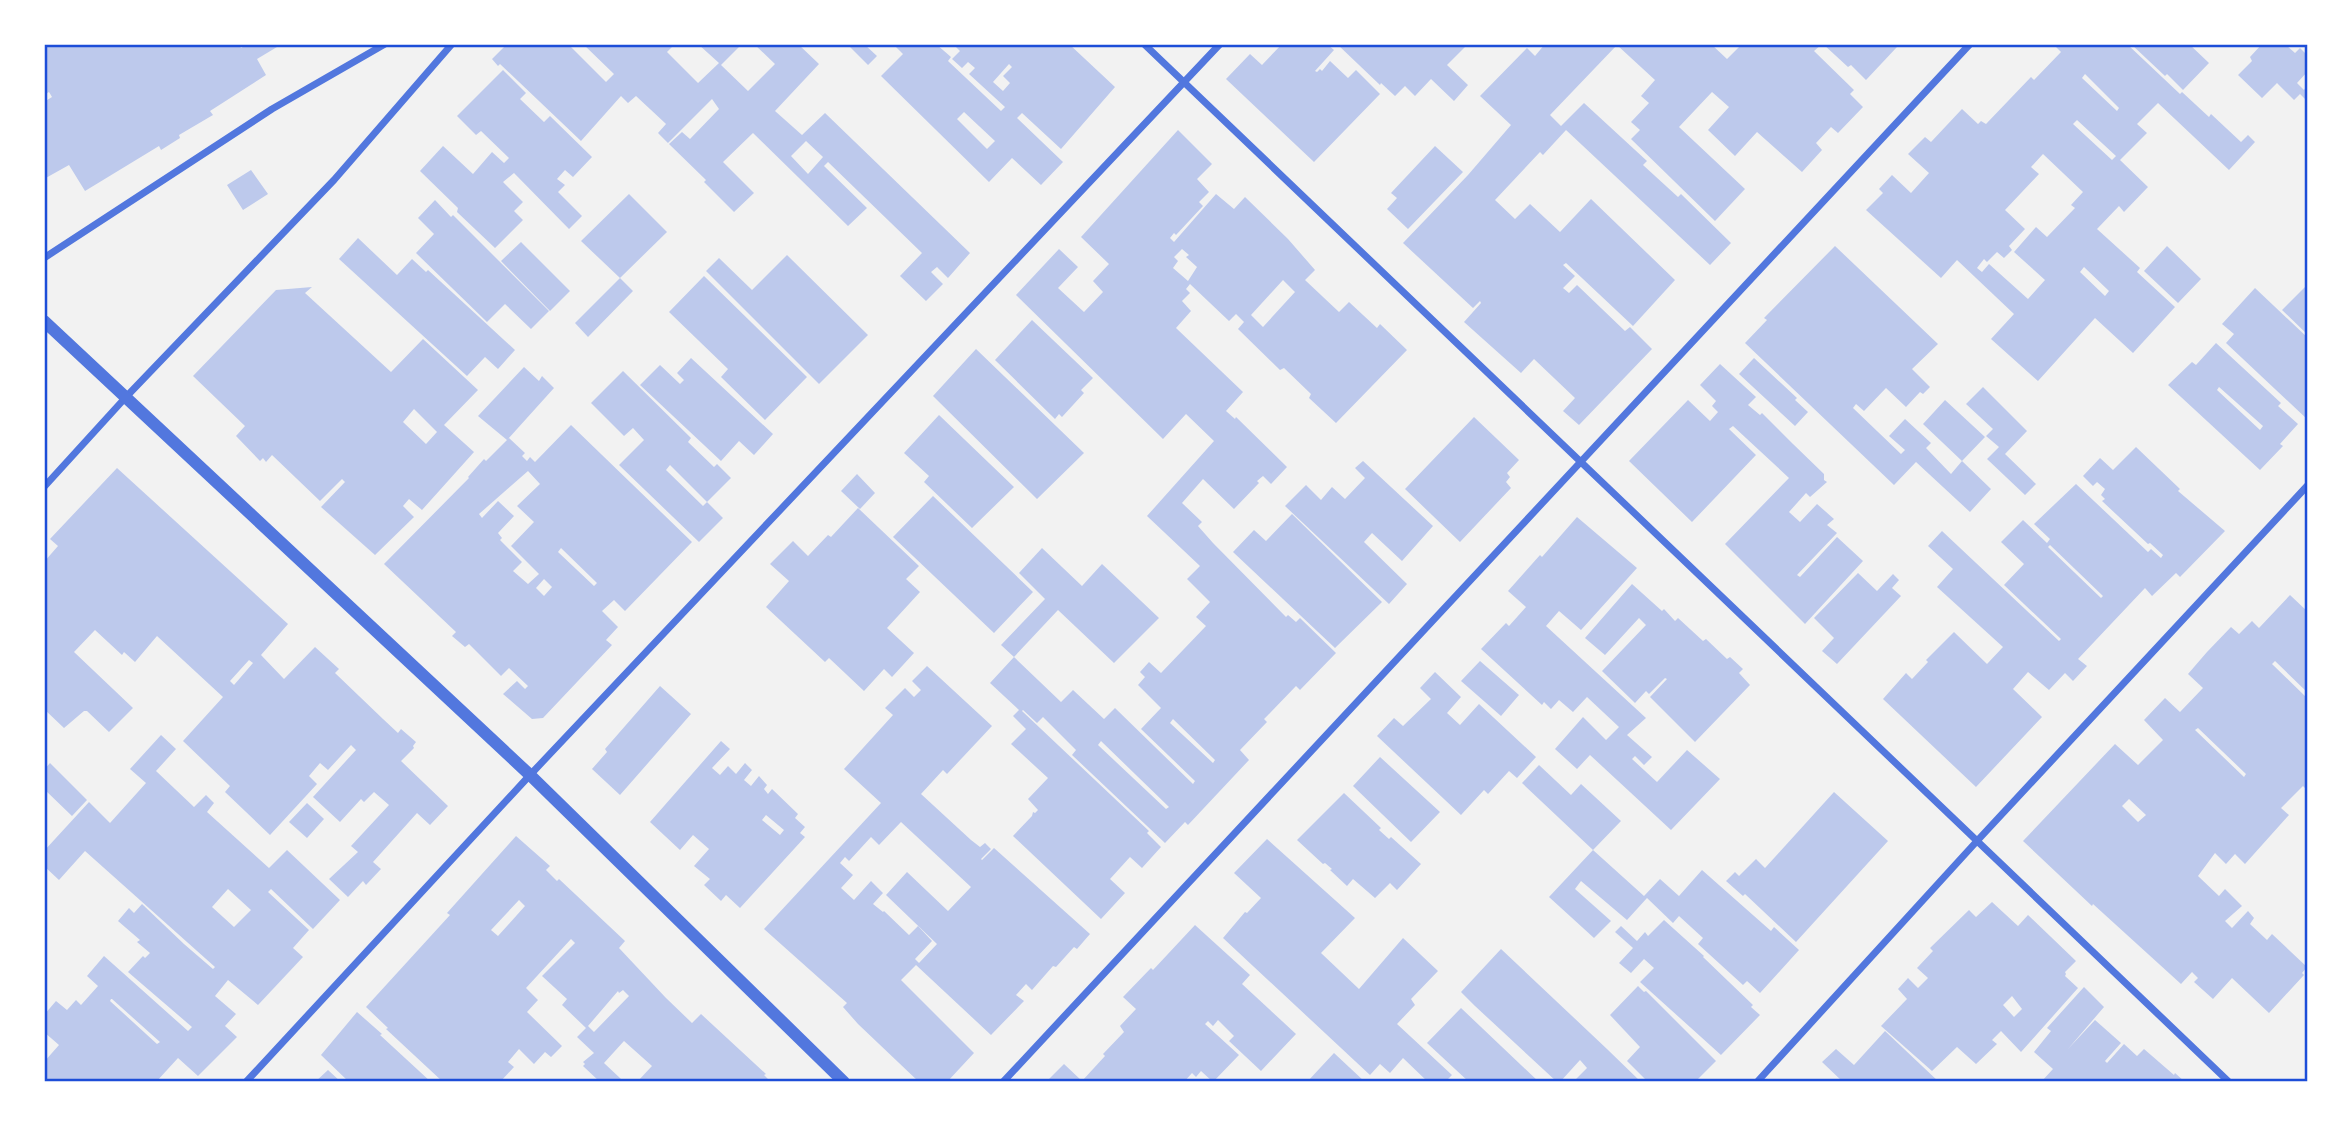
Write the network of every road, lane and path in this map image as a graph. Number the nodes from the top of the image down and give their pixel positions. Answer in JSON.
{"nodes":[{"id":1,"x":385,"y":44,"type":"edge"},
{"id":2,"x":452,"y":44,"type":"edge"},
{"id":3,"x":1144,"y":44,"type":"edge"},
{"id":4,"x":1220,"y":44,"type":"edge"},
{"id":5,"x":1970,"y":44,"type":"edge"},
{"id":6,"x":1185,"y":83,"type":"junction"},
{"id":7,"x":44,"y":258,"type":"edge"},
{"id":8,"x":44,"y":321,"type":"edge"},
{"id":9,"x":126,"y":397,"type":"junction"},
{"id":10,"x":1581,"y":462,"type":"junction"},
{"id":11,"x":2308,"y":485,"type":"edge"},
{"id":12,"x":44,"y":487,"type":"edge"},
{"id":13,"x":530,"y":775,"type":"junction"},
{"id":14,"x":1977,"y":841,"type":"junction"},
{"id":15,"x":246,"y":1082,"type":"edge"},
{"id":16,"x":844,"y":1082,"type":"edge"},
{"id":17,"x":1003,"y":1082,"type":"edge"},
{"id":18,"x":1757,"y":1082,"type":"edge"},
{"id":19,"x":2230,"y":1082,"type":"edge"}],
"edges":[{"from":1,"to":7,"type":"street"},
{"from":2,"to":9,"type":"street"},
{"from":3,"to":6,"type":"street"},
{"from":4,"to":6,"type":"street"},
{"from":5,"to":10,"type":"street"},
{"from":6,"to":10,"type":"street"},
{"from":6,"to":13,"type":"street"},
{"from":8,"to":9,"type":"street"},
{"from":9,"to":12,"type":"street"},
{"from":9,"to":13,"type":"street"},
{"from":10,"to":14,"type":"street"},
{"from":10,"to":17,"type":"street"},
{"from":11,"to":14,"type":"street"},
{"from":13,"to":15,"type":"street"},
{"from":13,"to":16,"type":"street"},
{"from":14,"to":18,"type":"street"},
{"from":14,"to":19,"type":"street"}]}
